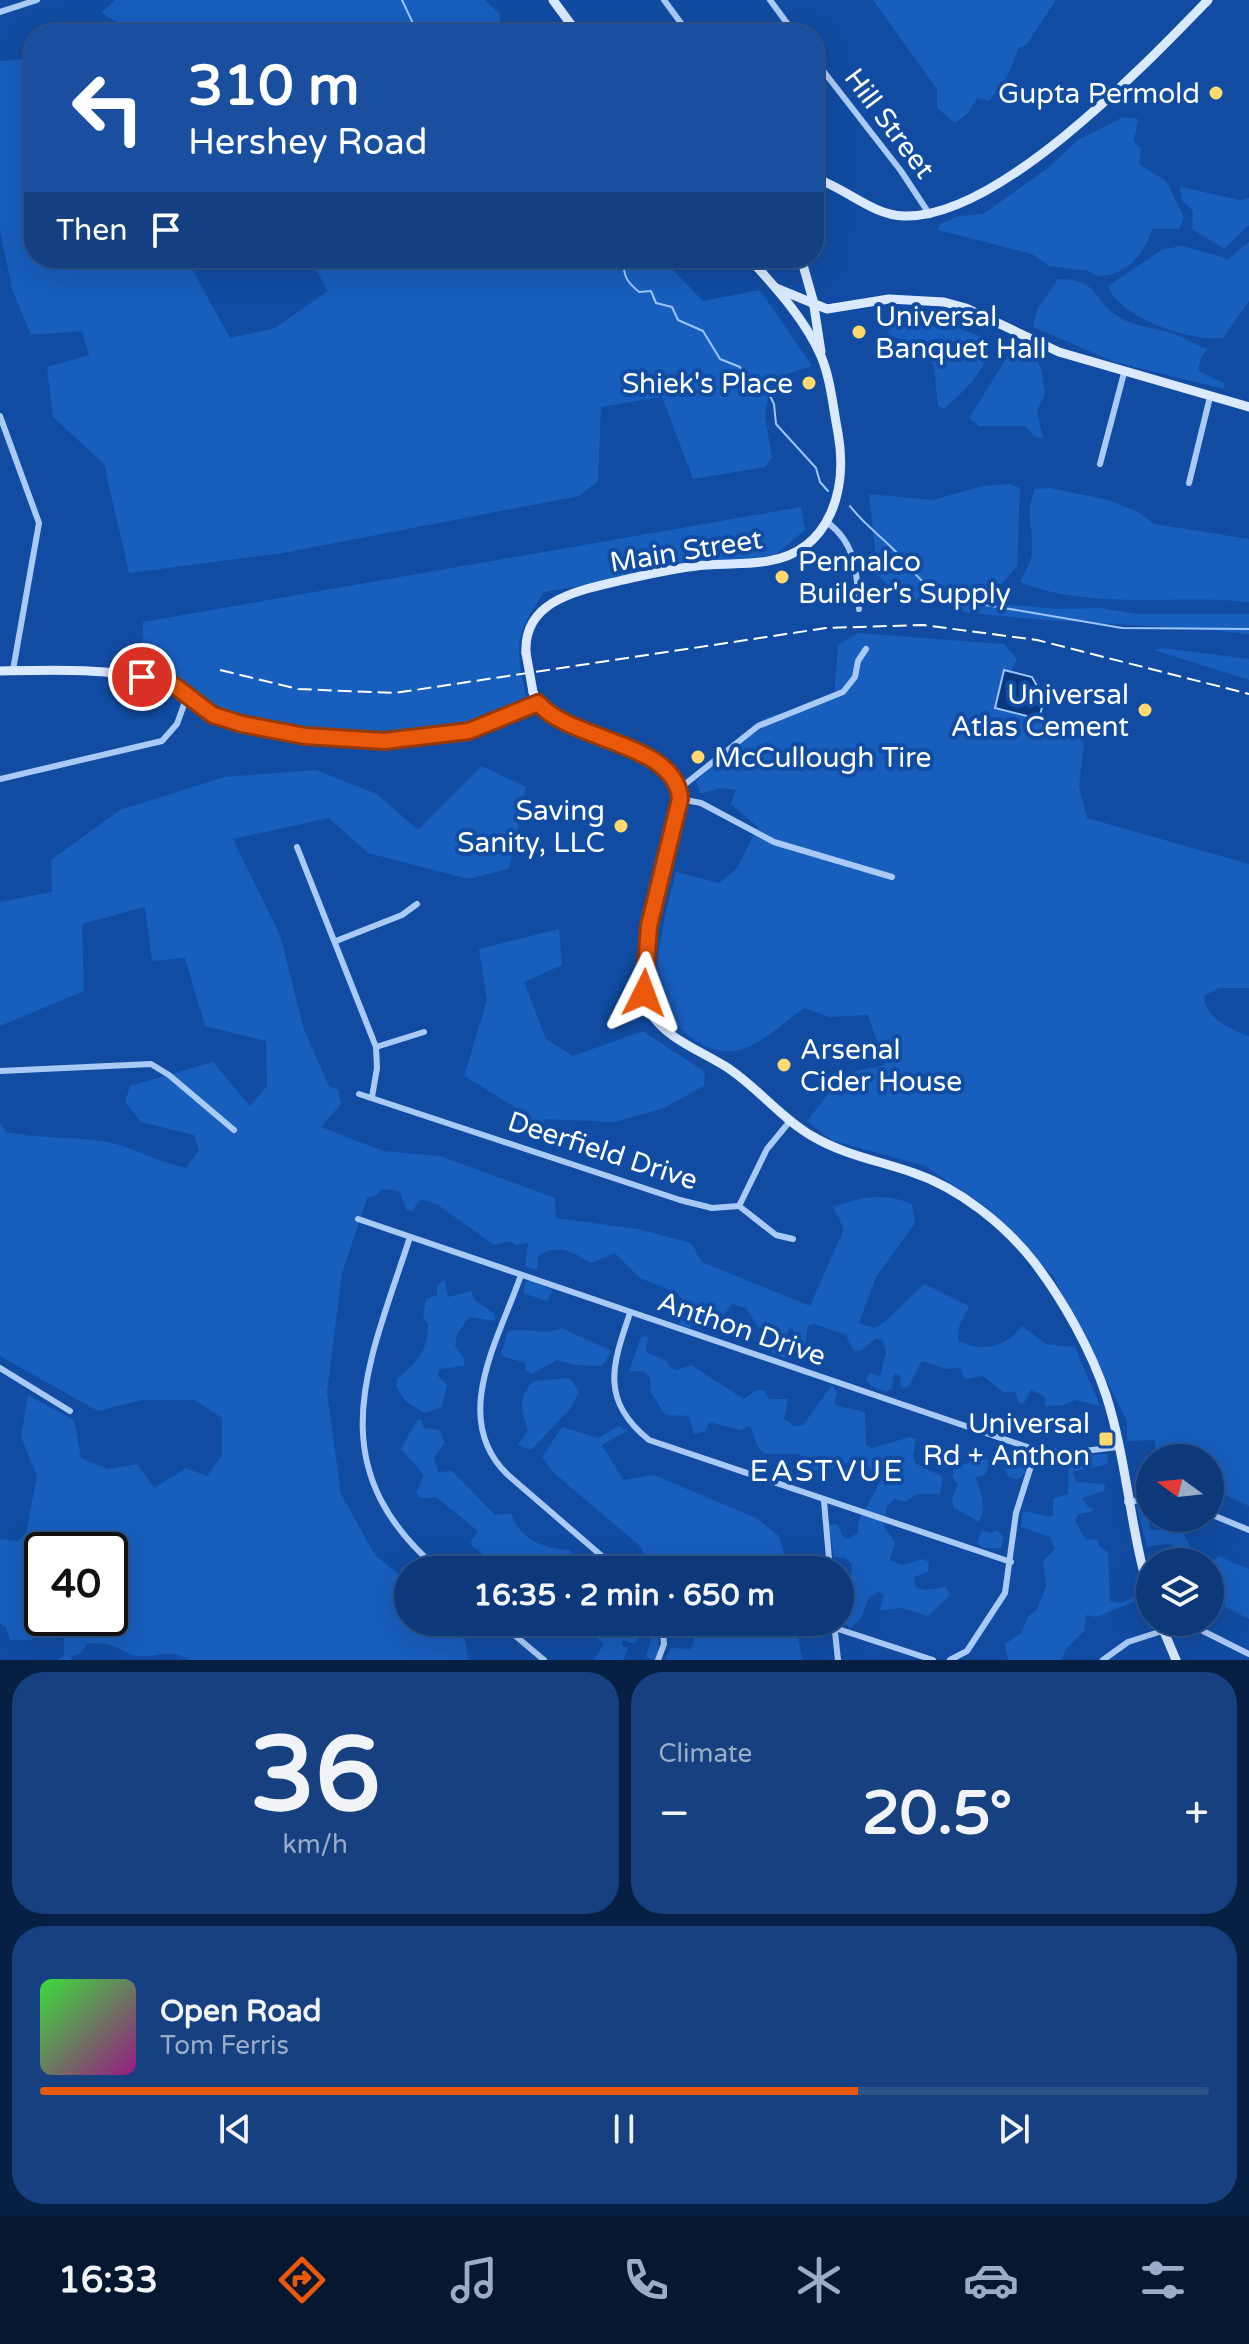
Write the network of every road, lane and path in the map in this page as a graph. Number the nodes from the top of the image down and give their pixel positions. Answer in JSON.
{"nodes":[{"id":1,"x":37,"y":0,"type":"edge"},
{"id":2,"x":553,"y":0,"type":"edge"},
{"id":3,"x":664,"y":0,"type":"edge"},
{"id":4,"x":770,"y":0,"type":"edge"},
{"id":5,"x":1208,"y":0,"type":"edge"},
{"id":6,"x":0,"y":12,"type":"edge"},
{"id":7,"x":571,"y":24,"type":"edge"},
{"id":8,"x":682,"y":24,"type":"edge"},
{"id":9,"x":788,"y":24,"type":"edge"},
{"id":10,"x":824,"y":72,"type":"edge"},
{"id":11,"x":824,"y":183,"type":"edge"},
{"id":12,"x":930,"y":215,"type":"junction"},
{"id":13,"x":758,"y":268,"type":"edge"},
{"id":14,"x":804,"y":268,"type":"edge"},
{"id":15,"x":775,"y":288,"type":"junction"},
{"id":16,"x":814,"y":305,"type":"junction"},
{"id":17,"x":821,"y":357,"type":"junction"},
{"id":18,"x":1124,"y":373,"type":"junction"},
{"id":19,"x":1210,"y":397,"type":"junction"},
{"id":20,"x":1249,"y":407,"type":"edge"},
{"id":21,"x":0,"y":416,"type":"edge"},
{"id":22,"x":1100,"y":464,"type":"dead end"},
{"id":23,"x":1189,"y":483,"type":"dead end"},
{"id":24,"x":827,"y":522,"type":"junction"},
{"id":25,"x":859,"y":609,"type":"dead end"},
{"id":26,"x":866,"y":649,"type":"dead end"},
{"id":27,"x":13,"y":670,"type":"junction"},
{"id":28,"x":0,"y":671,"type":"edge"},
{"id":29,"x":187,"y":696,"type":"junction"},
{"id":30,"x":538,"y":703,"type":"junction"},
{"id":31,"x":0,"y":779,"type":"edge"},
{"id":32,"x":679,"y":794,"type":"junction"},
{"id":33,"x":297,"y":847,"type":"dead end"},
{"id":34,"x":892,"y":877,"type":"dead end"},
{"id":35,"x":417,"y":904,"type":"dead end"},
{"id":36,"x":336,"y":941,"type":"junction"},
{"id":37,"x":424,"y":1032,"type":"dead end"},
{"id":38,"x":376,"y":1047,"type":"junction"},
{"id":39,"x":0,"y":1071,"type":"edge"},
{"id":40,"x":359,"y":1094,"type":"dead end"},
{"id":41,"x":372,"y":1097,"type":"junction"},
{"id":42,"x":790,"y":1121,"type":"junction"},
{"id":43,"x":234,"y":1130,"type":"dead end"},
{"id":44,"x":739,"y":1206,"type":"junction"},
{"id":45,"x":358,"y":1219,"type":"dead end"},
{"id":46,"x":410,"y":1237,"type":"junction"},
{"id":47,"x":793,"y":1239,"type":"dead end"},
{"id":48,"x":521,"y":1275,"type":"junction"},
{"id":49,"x":630,"y":1313,"type":"junction"},
{"id":50,"x":0,"y":1368,"type":"edge"},
{"id":51,"x":70,"y":1411,"type":"dead end"},
{"id":52,"x":1117,"y":1447,"type":"junction"},
{"id":53,"x":1036,"y":1450,"type":"junction"},
{"id":54,"x":824,"y":1501,"type":"junction"},
{"id":55,"x":1136,"y":1501,"type":"edge"},
{"id":56,"x":1127,"y":1502,"type":"junction"},
{"id":57,"x":1224,"y":1520,"type":"edge"},
{"id":58,"x":1249,"y":1530,"type":"edge"},
{"id":59,"x":1138,"y":1548,"type":"edge"},
{"id":60,"x":424,"y":1556,"type":"edge"},
{"id":61,"x":602,"y":1556,"type":"edge"},
{"id":62,"x":829,"y":1556,"type":"edge"},
{"id":63,"x":1011,"y":1562,"type":"junction"},
{"id":64,"x":854,"y":1632,"type":"edge"},
{"id":65,"x":516,"y":1636,"type":"edge"},
{"id":66,"x":663,"y":1636,"type":"edge"},
{"id":67,"x":835,"y":1636,"type":"edge"},
{"id":68,"x":1140,"y":1636,"type":"edge"},
{"id":69,"x":1166,"y":1636,"type":"edge"},
{"id":70,"x":1216,"y":1636,"type":"edge"},
{"id":71,"x":1249,"y":1654,"type":"edge"},
{"id":72,"x":544,"y":1660,"type":"edge"},
{"id":73,"x":658,"y":1660,"type":"edge"},
{"id":74,"x":838,"y":1660,"type":"edge"},
{"id":75,"x":933,"y":1660,"type":"edge"},
{"id":76,"x":950,"y":1660,"type":"edge"},
{"id":77,"x":1103,"y":1660,"type":"edge"},
{"id":78,"x":1176,"y":1660,"type":"edge"}],
"edges":[{"from":1,"to":6,"type":"street"},
{"from":2,"to":7,"type":"street"},
{"from":3,"to":8,"type":"street"},
{"from":4,"to":9,"type":"street"},
{"from":5,"to":12,"type":"street"},
{"from":10,"to":12,"type":"street","name":"Hill Street"},
{"from":11,"to":12,"type":"street"},
{"from":13,"to":15,"type":"street"},
{"from":14,"to":16,"type":"street"},
{"from":15,"to":16,"type":"street"},
{"from":15,"to":17,"type":"street"},
{"from":16,"to":17,"type":"street"},
{"from":16,"to":18,"type":"street"},
{"from":17,"to":24,"type":"street"},
{"from":18,"to":19,"type":"street"},
{"from":18,"to":22,"type":"street"},
{"from":19,"to":20,"type":"street"},
{"from":19,"to":23,"type":"street"},
{"from":21,"to":27,"type":"street"},
{"from":24,"to":25,"type":"street"},
{"from":24,"to":30,"type":"street","name":"Main Street","bridge":true},
{"from":26,"to":32,"type":"street"},
{"from":27,"to":28,"type":"street"},
{"from":27,"to":29,"type":"street"},
{"from":29,"to":30,"type":"street"},
{"from":29,"to":31,"type":"street"},
{"from":30,"to":32,"type":"street"},
{"from":32,"to":34,"type":"street"},
{"from":32,"to":42,"type":"street"},
{"from":33,"to":36,"type":"street"},
{"from":35,"to":36,"type":"street"},
{"from":36,"to":38,"type":"street"},
{"from":37,"to":38,"type":"street"},
{"from":38,"to":41,"type":"street"},
{"from":39,"to":43,"type":"street"},
{"from":40,"to":41,"type":"street","name":"Deerfield Drive"},
{"from":41,"to":44,"type":"street","name":"Deerfield Drive"},
{"from":42,"to":44,"type":"street"},
{"from":42,"to":52,"type":"street"},
{"from":44,"to":47,"type":"street"},
{"from":45,"to":46,"type":"street","name":"Anthon Drive"},
{"from":46,"to":48,"type":"street","name":"Anthon Drive"},
{"from":46,"to":60,"type":"street"},
{"from":48,"to":49,"type":"street","name":"Anthon Drive"},
{"from":48,"to":61,"type":"street"},
{"from":49,"to":53,"type":"street","name":"Anthon Drive"},
{"from":49,"to":54,"type":"street"},
{"from":50,"to":51,"type":"street"},
{"from":52,"to":53,"type":"street","name":"Anthon Drive"},
{"from":52,"to":56,"type":"street"},
{"from":53,"to":63,"type":"street"},
{"from":54,"to":62,"type":"street"},
{"from":54,"to":63,"type":"street"},
{"from":55,"to":56,"type":"street"},
{"from":56,"to":59,"type":"street"},
{"from":57,"to":58,"type":"street"},
{"from":63,"to":76,"type":"street"},
{"from":64,"to":75,"type":"street"},
{"from":65,"to":72,"type":"street"},
{"from":66,"to":73,"type":"street"},
{"from":67,"to":74,"type":"street"},
{"from":68,"to":77,"type":"street"},
{"from":69,"to":78,"type":"street"},
{"from":70,"to":71,"type":"street"}]}
